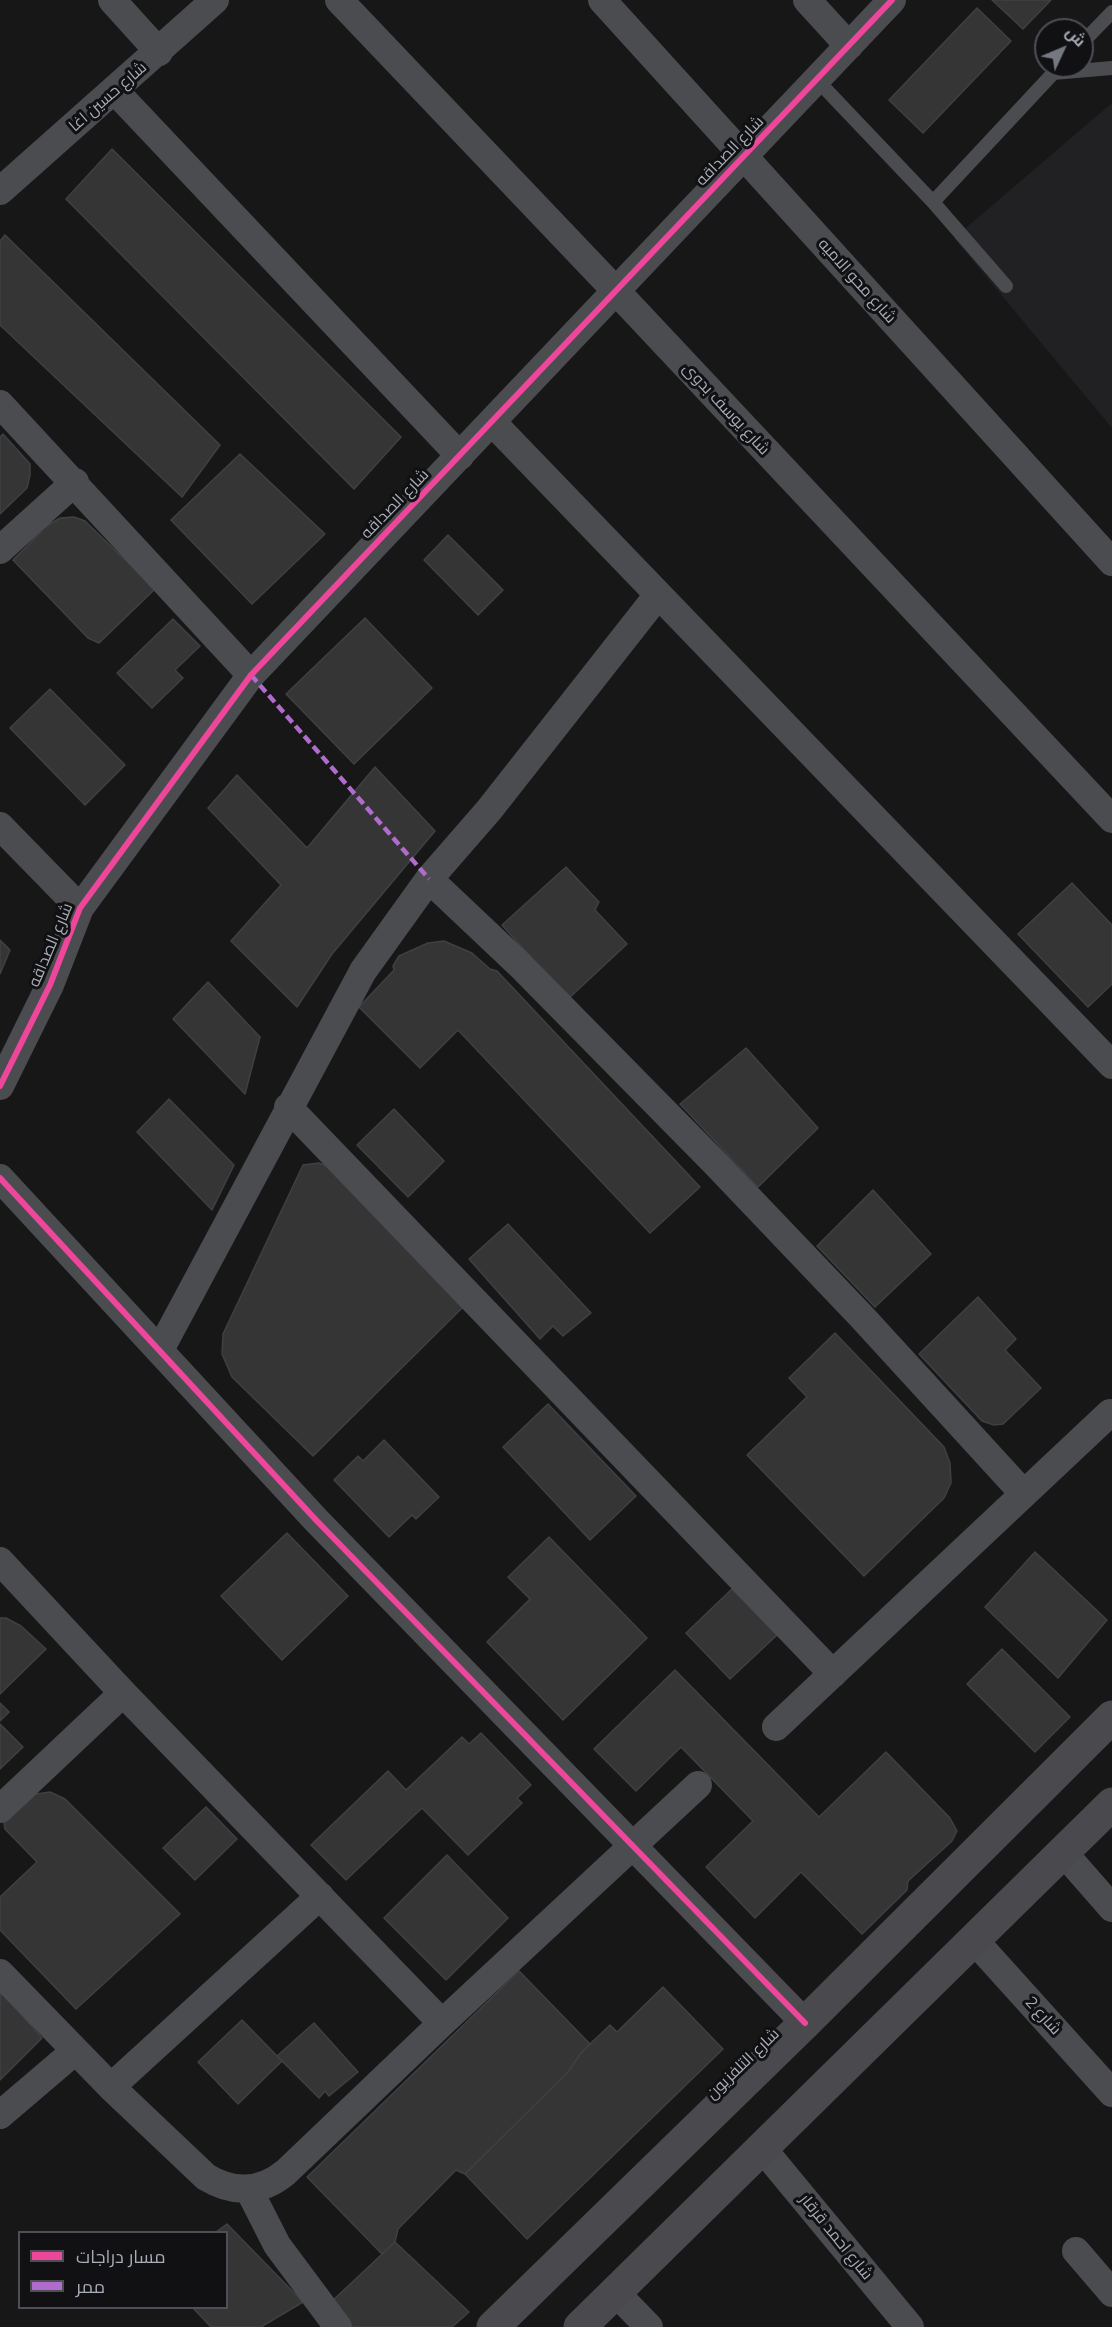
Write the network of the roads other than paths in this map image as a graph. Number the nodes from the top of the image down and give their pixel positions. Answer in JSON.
{"nodes":[{"id":1,"x":112,"y":0,"type":"edge"},
{"id":2,"x":215,"y":0,"type":"edge"},
{"id":3,"x":339,"y":0,"type":"edge"},
{"id":4,"x":602,"y":0,"type":"edge"},
{"id":5,"x":807,"y":0,"type":"edge"},
{"id":6,"x":892,"y":0,"type":"edge"},
{"id":7,"x":1112,"y":12,"type":"edge"},
{"id":8,"x":1094,"y":31,"type":"edge"},
{"id":9,"x":849,"y":46,"type":"junction"},
{"id":10,"x":159,"y":52,"type":"junction"},
{"id":11,"x":1094,"y":68,"type":"edge"},
{"id":12,"x":1112,"y":68,"type":"edge"},
{"id":13,"x":1048,"y":78,"type":"edge"},
{"id":14,"x":817,"y":80,"type":"junction"},
{"id":15,"x":115,"y":91,"type":"junction"},
{"id":16,"x":744,"y":156,"type":"junction"},
{"id":17,"x":3,"y":184,"type":"edge"},
{"id":18,"x":933,"y":202,"type":"junction"},
{"id":19,"x":1006,"y":286,"type":"dead end"},
{"id":20,"x":616,"y":291,"type":"junction"},
{"id":21,"x":0,"y":404,"type":"edge"},
{"id":22,"x":492,"y":422,"type":"junction"},
{"id":23,"x":460,"y":456,"type":"junction"},
{"id":24,"x":75,"y":482,"type":"junction"},
{"id":25,"x":0,"y":550,"type":"edge"},
{"id":26,"x":1112,"y":562,"type":"edge"},
{"id":27,"x":658,"y":594,"type":"junction"},
{"id":28,"x":252,"y":675,"type":"junction"},
{"id":29,"x":1112,"y":819,"type":"edge"},
{"id":30,"x":0,"y":826,"type":"edge"},
{"id":31,"x":429,"y":879,"type":"junction"},
{"id":32,"x":80,"y":908,"type":"junction"},
{"id":33,"x":1112,"y":1065,"type":"edge"},
{"id":34,"x":0,"y":1086,"type":"edge"},
{"id":35,"x":288,"y":1107,"type":"junction"},
{"id":36,"x":0,"y":1178,"type":"edge"},
{"id":37,"x":160,"y":1350,"type":"junction"},
{"id":38,"x":1110,"y":1413,"type":"dead end"},
{"id":39,"x":1024,"y":1494,"type":"junction"},
{"id":40,"x":1,"y":1565,"type":"edge"},
{"id":41,"x":833,"y":1674,"type":"junction"},
{"id":42,"x":123,"y":1693,"type":"junction"},
{"id":43,"x":1112,"y":1717,"type":"edge"},
{"id":44,"x":776,"y":1727,"type":"dead end"},
{"id":45,"x":698,"y":1785,"type":"dead end"},
{"id":46,"x":1112,"y":1804,"type":"edge"},
{"id":47,"x":0,"y":1809,"type":"edge"},
{"id":48,"x":632,"y":1845,"type":"junction"},
{"id":49,"x":1064,"y":1852,"type":"junction"},
{"id":50,"x":320,"y":1896,"type":"junction"},
{"id":51,"x":1112,"y":1908,"type":"edge"},
{"id":52,"x":974,"y":1940,"type":"junction"},
{"id":53,"x":0,"y":1973,"type":"edge"},
{"id":54,"x":442,"y":2023,"type":"junction"},
{"id":55,"x":805,"y":2023,"type":"junction"},
{"id":56,"x":75,"y":2051,"type":"junction"},
{"id":57,"x":111,"y":2087,"type":"junction"},
{"id":58,"x":1112,"y":2093,"type":"edge"},
{"id":59,"x":0,"y":2115,"type":"edge"},
{"id":60,"x":762,"y":2148,"type":"junction"},
{"id":61,"x":249,"y":2190,"type":"junction"},
{"id":62,"x":1076,"y":2251,"type":"dead end"},
{"id":63,"x":615,"y":2292,"type":"junction"},
{"id":64,"x":1112,"y":2294,"type":"edge"},
{"id":65,"x":338,"y":2327,"type":"edge"},
{"id":66,"x":493,"y":2327,"type":"edge"},
{"id":67,"x":580,"y":2327,"type":"edge"},
{"id":68,"x":649,"y":2327,"type":"edge"},
{"id":69,"x":910,"y":2327,"type":"edge"}],
"edges":[{"from":1,"to":10,"type":"street"},
{"from":2,"to":10,"type":"street","name":"شارع حسين اغا"},
{"from":3,"to":20,"type":"street","name":"شارع يوسف بدوى"},
{"from":4,"to":16,"type":"street","name":"شارع محو الاميه"},
{"from":5,"to":9,"type":"street"},
{"from":6,"to":9,"type":"street","name":"شارع الصداقه"},
{"from":7,"to":8,"type":"lane"},
{"from":9,"to":14,"type":"street","name":"شارع الصداقه"},
{"from":10,"to":15,"type":"street","name":"شارع حسين اغا"},
{"from":11,"to":12,"type":"lane"},
{"from":13,"to":18,"type":"lane"},
{"from":14,"to":16,"type":"street","name":"شارع الصداقه"},
{"from":14,"to":18,"type":"lane"},
{"from":15,"to":17,"type":"street","name":"شارع حسين اغا"},
{"from":15,"to":23,"type":"street"},
{"from":16,"to":20,"type":"street","name":"شارع الصداقه"},
{"from":16,"to":26,"type":"street","name":"شارع محو الاميه"},
{"from":18,"to":19,"type":"lane"},
{"from":20,"to":22,"type":"street","name":"شارع الصداقه"},
{"from":20,"to":29,"type":"street","name":"شارع يوسف بدوى"},
{"from":21,"to":24,"type":"street"},
{"from":22,"to":23,"type":"street","name":"شارع الصداقه"},
{"from":22,"to":27,"type":"street"},
{"from":23,"to":28,"type":"street","name":"شارع الصداقه"},
{"from":24,"to":25,"type":"street"},
{"from":24,"to":28,"type":"street"},
{"from":27,"to":31,"type":"street"},
{"from":27,"to":33,"type":"street"},
{"from":28,"to":32,"type":"street","name":"شارع الصداقه"},
{"from":30,"to":32,"type":"street"},
{"from":31,"to":35,"type":"street"},
{"from":31,"to":39,"type":"street"},
{"from":32,"to":34,"type":"street","name":"شارع الصداقه"},
{"from":35,"to":37,"type":"street"},
{"from":35,"to":41,"type":"street"},
{"from":36,"to":37,"type":"street"},
{"from":37,"to":48,"type":"street"},
{"from":38,"to":39,"type":"street"},
{"from":39,"to":41,"type":"street"},
{"from":40,"to":42,"type":"street"},
{"from":41,"to":44,"type":"street"},
{"from":42,"to":47,"type":"street"},
{"from":42,"to":50,"type":"street"},
{"from":43,"to":55,"type":"main road","name":"شارع التلفزيون"},
{"from":45,"to":48,"type":"street"},
{"from":46,"to":49,"type":"main road"},
{"from":48,"to":54,"type":"street"},
{"from":48,"to":55,"type":"street"},
{"from":49,"to":51,"type":"street"},
{"from":49,"to":52,"type":"main road"},
{"from":50,"to":54,"type":"street"},
{"from":50,"to":57,"type":"street"},
{"from":52,"to":58,"type":"street","name":"شارع 2"},
{"from":52,"to":60,"type":"main road"},
{"from":53,"to":56,"type":"street"},
{"from":54,"to":61,"type":"street"},
{"from":55,"to":66,"type":"main road","name":"شارع التلفزيون"},
{"from":56,"to":57,"type":"street"},
{"from":56,"to":59,"type":"street"},
{"from":57,"to":61,"type":"street"},
{"from":60,"to":63,"type":"main road"},
{"from":60,"to":69,"type":"street","name":"شارع احمد قرقار"},
{"from":61,"to":65,"type":"street"},
{"from":62,"to":64,"type":"street"},
{"from":63,"to":67,"type":"main road"},
{"from":63,"to":68,"type":"street"}]}
